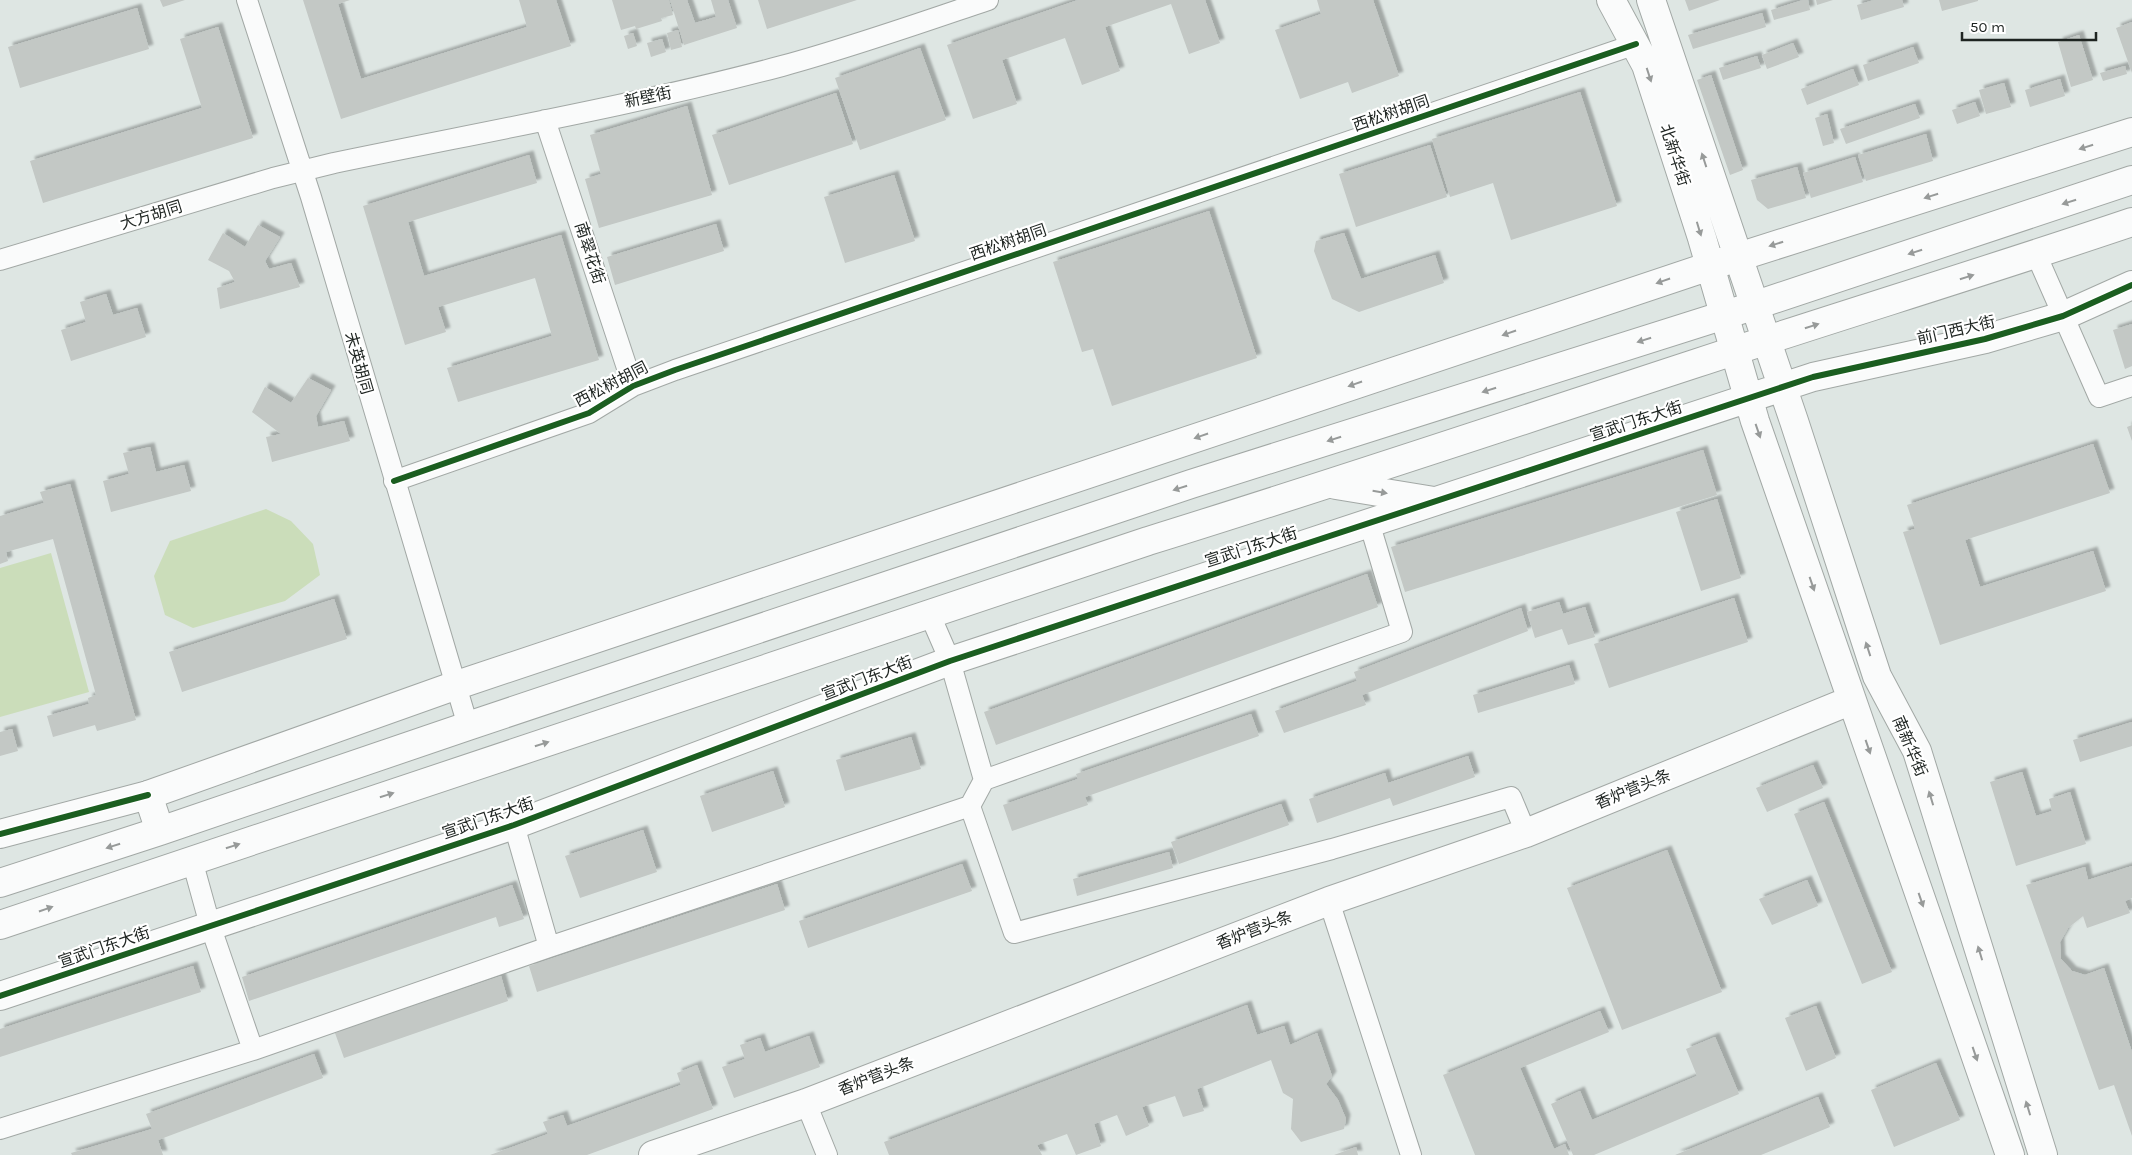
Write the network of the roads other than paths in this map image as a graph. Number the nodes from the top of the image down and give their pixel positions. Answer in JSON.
{"nodes":[{"id":1,"x":247,"y":0,"type":"edge"},
{"id":2,"x":988,"y":0,"type":"edge"},
{"id":3,"x":1612,"y":0,"type":"edge"},
{"id":4,"x":1650,"y":0,"type":"edge"},
{"id":5,"x":1636,"y":44,"type":"junction"},
{"id":6,"x":545,"y":120,"type":"junction"},
{"id":7,"x":2132,"y":132,"type":"edge"},
{"id":8,"x":302,"y":171,"type":"junction"},
{"id":9,"x":2132,"y":180,"type":"edge"},
{"id":10,"x":2132,"y":222,"type":"edge"},
{"id":11,"x":2036,"y":254,"type":"junction"},
{"id":12,"x":1736,"y":257,"type":"junction"},
{"id":13,"x":0,"y":260,"type":"edge"},
{"id":14,"x":1710,"y":266,"type":"junction"},
{"id":15,"x":2132,"y":285,"type":"edge"},
{"id":16,"x":1753,"y":306,"type":"junction"},
{"id":17,"x":1724,"y":315,"type":"junction"},
{"id":18,"x":2063,"y":316,"type":"junction"},
{"id":19,"x":1766,"y":341,"type":"junction"},
{"id":20,"x":1734,"y":350,"type":"junction"},
{"id":21,"x":633,"y":386,"type":"junction"},
{"id":22,"x":2132,"y":386,"type":"edge"},
{"id":23,"x":1782,"y":388,"type":"junction"},
{"id":24,"x":1748,"y":399,"type":"junction"},
{"id":25,"x":394,"y":480,"type":"junction"},
{"id":26,"x":1332,"y":484,"type":"junction"},
{"id":27,"x":1434,"y":501,"type":"junction"},
{"id":28,"x":1369,"y":522,"type":"junction"},
{"id":29,"x":930,"y":615,"type":"junction"},
{"id":30,"x":950,"y":661,"type":"junction"},
{"id":31,"x":454,"y":686,"type":"junction"},
{"id":32,"x":1852,"y":700,"type":"junction"},
{"id":33,"x":468,"y":726,"type":"junction"},
{"id":34,"x":984,"y":780,"type":"junction"},
{"id":35,"x":148,"y":795,"type":"junction"},
{"id":36,"x":970,"y":806,"type":"junction"},
{"id":37,"x":514,"y":825,"type":"junction"},
{"id":38,"x":160,"y":831,"type":"junction"},
{"id":39,"x":1526,"y":833,"type":"junction"},
{"id":40,"x":0,"y":834,"type":"edge"},
{"id":41,"x":192,"y":860,"type":"junction"},
{"id":42,"x":0,"y":883,"type":"edge"},
{"id":43,"x":1330,"y":900,"type":"junction"},
{"id":44,"x":0,"y":925,"type":"edge"},
{"id":45,"x":210,"y":925,"type":"junction"},
{"id":46,"x":549,"y":947,"type":"junction"},
{"id":47,"x":0,"y":996,"type":"edge"},
{"id":48,"x":253,"y":1050,"type":"junction"},
{"id":49,"x":806,"y":1103,"type":"junction"},
{"id":50,"x":0,"y":1129,"type":"edge"},
{"id":51,"x":653,"y":1155,"type":"edge"},
{"id":52,"x":827,"y":1155,"type":"edge"},
{"id":53,"x":1411,"y":1155,"type":"edge"},
{"id":54,"x":2010,"y":1155,"type":"edge"},
{"id":55,"x":2042,"y":1155,"type":"edge"}],
"edges":[{"from":1,"to":8,"type":"street","name":"未英胡同"},
{"from":2,"to":6,"type":"street","name":"新壁街"},
{"from":3,"to":5,"type":"street","name":"北新华街"},
{"from":12,"to":4,"type":"street","name":"北新华街","one_way":true},
{"from":5,"to":14,"type":"street","name":"北新华街","one_way":true},
{"from":5,"to":21,"type":"street","name":"西松树胡同"},
{"from":6,"to":8,"type":"street","name":"新壁街"},
{"from":6,"to":21,"type":"street","name":"南翠花街"},
{"from":7,"to":12,"type":"street","one_way":true},
{"from":8,"to":13,"type":"street","name":"大方胡同"},
{"from":8,"to":25,"type":"street","name":"未英胡同"},
{"from":9,"to":16,"type":"street","one_way":true},
{"from":10,"to":11,"type":"street"},
{"from":11,"to":18,"type":"street"},
{"from":19,"to":11,"type":"street","one_way":true},
{"from":12,"to":14,"type":"street"},
{"from":12,"to":16,"type":"street","name":"北新华街"},
{"from":14,"to":17,"type":"street","name":"北新华街"},
{"from":14,"to":31,"type":"street","one_way":true},
{"from":15,"to":18,"type":"street","name":"前门西大街"},
{"from":16,"to":17,"type":"street"},
{"from":16,"to":19,"type":"street","name":"北新华街"},
{"from":17,"to":20,"type":"street","name":"北新华街"},
{"from":17,"to":33,"type":"street","one_way":true},
{"from":18,"to":22,"type":"street"},
{"from":18,"to":23,"type":"street","name":"前门西大街"},
{"from":19,"to":20,"type":"street"},
{"from":19,"to":23,"type":"street","name":"南新华街"},
{"from":20,"to":24,"type":"street"},
{"from":20,"to":26,"type":"street"},
{"from":21,"to":25,"type":"street","name":"西松树胡同"},
{"from":23,"to":24,"type":"street","name":"前门西大街"},
{"from":55,"to":23,"type":"street","name":"南新华街","one_way":true},
{"from":24,"to":27,"type":"street","name":"宣武门东大街"},
{"from":24,"to":32,"type":"street","one_way":true},
{"from":25,"to":31,"type":"street","name":"未英胡同"},
{"from":26,"to":27,"type":"street","one_way":true},
{"from":26,"to":29,"type":"street"},
{"from":27,"to":28,"type":"street","name":"宣武门东大街"},
{"from":28,"to":30,"type":"street","name":"宣武门东大街"},
{"from":28,"to":34,"type":"street"},
{"from":29,"to":30,"type":"street"},
{"from":41,"to":29,"type":"street","one_way":true},
{"from":30,"to":34,"type":"street"},
{"from":30,"to":37,"type":"street","name":"宣武门东大街"},
{"from":31,"to":33,"type":"street","name":"未英胡同"},
{"from":31,"to":35,"type":"street"},
{"from":32,"to":39,"type":"street","name":"香炉营头条"},
{"from":32,"to":54,"type":"street","one_way":true},
{"from":33,"to":38,"type":"street"},
{"from":34,"to":36,"type":"street"},
{"from":35,"to":38,"type":"street"},
{"from":35,"to":40,"type":"street"},
{"from":36,"to":39,"type":"street"},
{"from":36,"to":46,"type":"street"},
{"from":37,"to":45,"type":"street","name":"宣武门东大街"},
{"from":37,"to":46,"type":"street"},
{"from":38,"to":42,"type":"street","one_way":true},
{"from":39,"to":43,"type":"street","name":"香炉营头条"},
{"from":44,"to":41,"type":"street","one_way":true},
{"from":41,"to":45,"type":"street"},
{"from":43,"to":49,"type":"street","name":"香炉营头条"},
{"from":43,"to":53,"type":"street"},
{"from":45,"to":47,"type":"street","name":"宣武门东大街"},
{"from":45,"to":48,"type":"street"},
{"from":46,"to":48,"type":"street"},
{"from":48,"to":50,"type":"street"},
{"from":49,"to":51,"type":"street","name":"香炉营头条"},
{"from":49,"to":52,"type":"street"}]}
